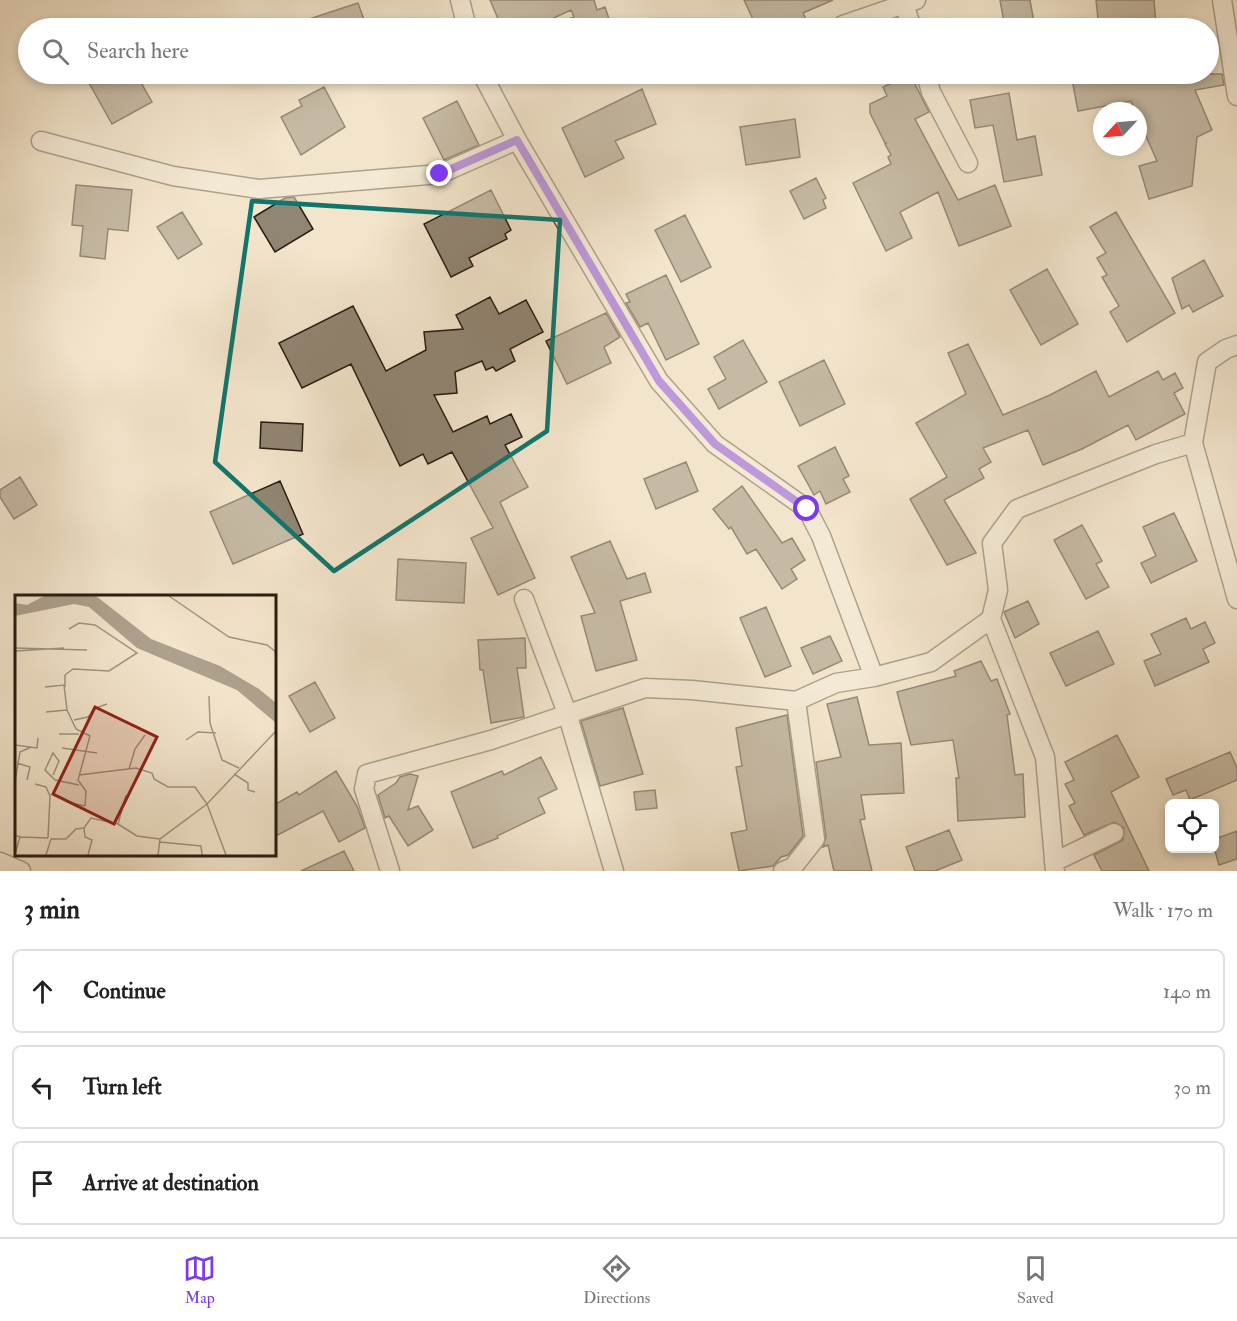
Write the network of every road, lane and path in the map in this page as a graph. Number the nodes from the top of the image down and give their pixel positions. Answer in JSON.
{"nodes":[{"id":1,"x":460,"y":0,"type":"edge"},
{"id":2,"x":1222,"y":0,"type":"edge"},
{"id":3,"x":910,"y":2,"type":"edge"},
{"id":4,"x":464,"y":18,"type":"edge"},
{"id":5,"x":863,"y":18,"type":"edge"},
{"id":6,"x":911,"y":18,"type":"edge"},
{"id":7,"x":487,"y":84,"type":"edge"},
{"id":8,"x":929,"y":84,"type":"edge"},
{"id":9,"x":1237,"y":96,"type":"edge"},
{"id":10,"x":517,"y":140,"type":"junction"},
{"id":11,"x":41,"y":141,"type":"dead end"},
{"id":12,"x":968,"y":163,"type":"dead end"},
{"id":13,"x":1237,"y":345,"type":"edge"},
{"id":14,"x":1193,"y":443,"type":"junction"},
{"id":15,"x":524,"y":598,"type":"dead end"},
{"id":16,"x":1237,"y":599,"type":"edge"},
{"id":17,"x":991,"y":619,"type":"junction"},
{"id":18,"x":874,"y":677,"type":"junction"},
{"id":19,"x":796,"y":701,"type":"junction"},
{"id":20,"x":567,"y":713,"type":"junction"},
{"id":21,"x":1114,"y":833,"type":"dead end"},
{"id":22,"x":0,"y":862,"type":"edge"},
{"id":23,"x":1054,"y":866,"type":"edge"},
{"id":24,"x":21,"y":871,"type":"edge"},
{"id":25,"x":390,"y":871,"type":"edge"},
{"id":26,"x":614,"y":871,"type":"edge"},
{"id":27,"x":783,"y":871,"type":"edge"}],
"edges":[{"from":1,"to":4,"type":"street"},
{"from":2,"to":9,"type":"street"},
{"from":3,"to":5,"type":"street"},
{"from":3,"to":6,"type":"street"},
{"from":7,"to":10,"type":"street"},
{"from":8,"to":12,"type":"street"},
{"from":10,"to":11,"type":"street"},
{"from":10,"to":18,"type":"street"},
{"from":13,"to":14,"type":"street"},
{"from":14,"to":16,"type":"street"},
{"from":14,"to":17,"type":"street"},
{"from":15,"to":20,"type":"street"},
{"from":17,"to":18,"type":"street"},
{"from":17,"to":23,"type":"street"},
{"from":18,"to":19,"type":"street"},
{"from":19,"to":20,"type":"street"},
{"from":19,"to":27,"type":"street"},
{"from":20,"to":25,"type":"street"},
{"from":20,"to":26,"type":"street"},
{"from":21,"to":23,"type":"street"},
{"from":22,"to":24,"type":"street"}]}
